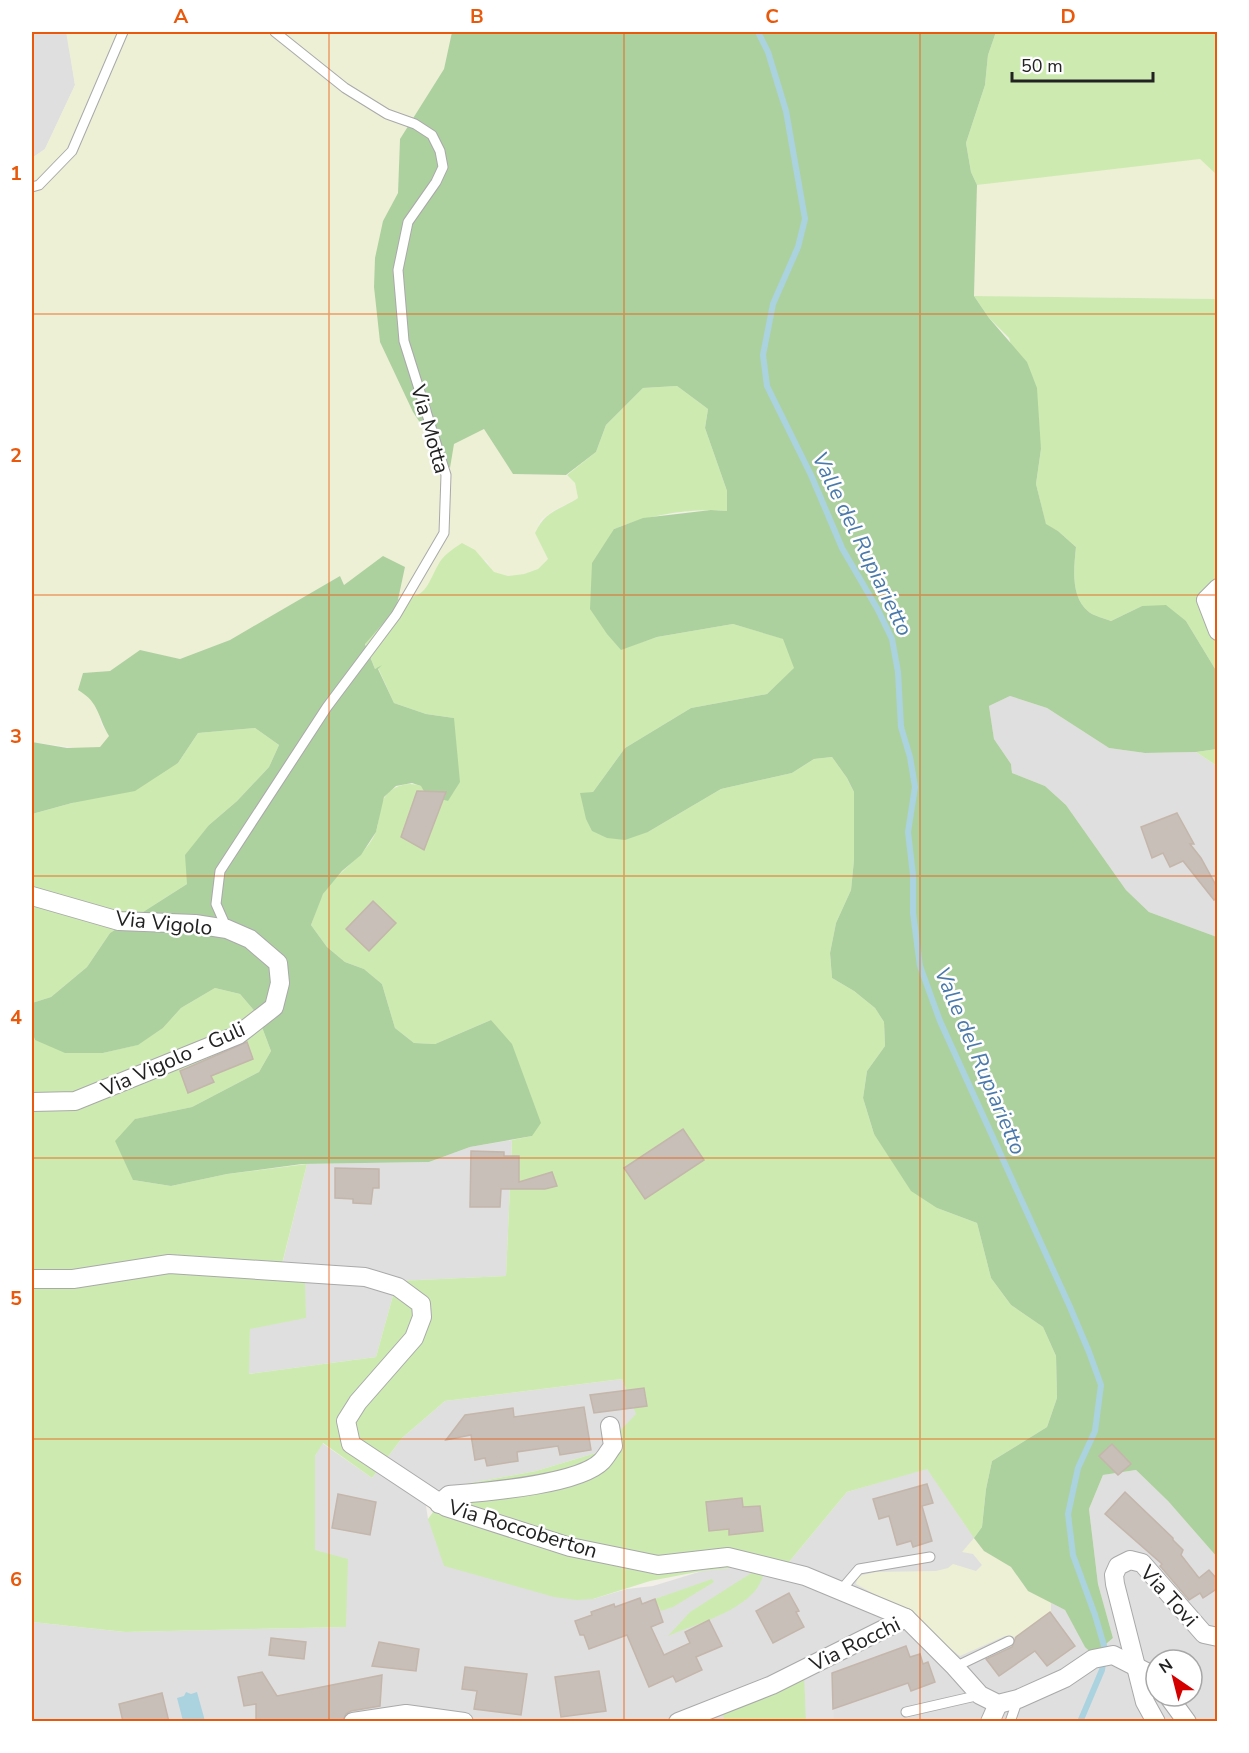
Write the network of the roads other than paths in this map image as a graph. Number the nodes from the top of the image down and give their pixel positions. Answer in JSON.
{"nodes":[{"id":1,"x":123,"y":32,"type":"edge"},
{"id":2,"x":275,"y":32,"type":"edge"},
{"id":3,"x":32,"y":187,"type":"edge"},
{"id":4,"x":1218,"y":588,"type":"edge"},
{"id":5,"x":1218,"y":631,"type":"edge"},
{"id":6,"x":32,"y":896,"type":"edge"},
{"id":7,"x":227,"y":929,"type":"junction"},
{"id":8,"x":32,"y":1102,"type":"edge"},
{"id":9,"x":32,"y":1280,"type":"edge"},
{"id":10,"x":610,"y":1426,"type":"dead end"},
{"id":11,"x":440,"y":1504,"type":"junction"},
{"id":12,"x":930,"y":1557,"type":"dead end"},
{"id":13,"x":840,"y":1590,"type":"junction"},
{"id":14,"x":906,"y":1618,"type":"junction"},
{"id":15,"x":1218,"y":1637,"type":"edge"},
{"id":16,"x":1009,"y":1641,"type":"dead end"},
{"id":17,"x":956,"y":1667,"type":"junction"},
{"id":18,"x":1137,"y":1668,"type":"junction"},
{"id":19,"x":1144,"y":1671,"type":"edge"},
{"id":20,"x":980,"y":1695,"type":"junction"},
{"id":21,"x":1018,"y":1699,"type":"junction"},
{"id":22,"x":998,"y":1704,"type":"junction"},
{"id":23,"x":1177,"y":1708,"type":"edge"},
{"id":24,"x":906,"y":1712,"type":"dead end"},
{"id":25,"x":354,"y":1722,"type":"edge"},
{"id":26,"x":464,"y":1722,"type":"edge"},
{"id":27,"x":678,"y":1722,"type":"edge"},
{"id":28,"x":990,"y":1722,"type":"edge"},
{"id":29,"x":1010,"y":1722,"type":"edge"},
{"id":30,"x":1156,"y":1722,"type":"edge"},
{"id":31,"x":1187,"y":1722,"type":"edge"}],
"edges":[{"from":1,"to":3,"type":"lane"},
{"from":2,"to":7,"type":"lane","name":"Via Motta"},
{"from":4,"to":5,"type":"street"},
{"from":6,"to":7,"type":"street","name":"Via Vigolo"},
{"from":7,"to":8,"type":"street","name":"Via Vigolo - Guli"},
{"from":9,"to":11,"type":"street","name":"Via Roccoberton"},
{"from":10,"to":11,"type":"street"},
{"from":11,"to":13,"type":"street","name":"Via Roccoberton"},
{"from":12,"to":13,"type":"lane"},
{"from":13,"to":14,"type":"street","name":"Via Roccoberton"},
{"from":14,"to":17,"type":"street","name":"Via Rocchi"},
{"from":14,"to":27,"type":"street","name":"Via Rocchi"},
{"from":15,"to":18,"type":"street","name":"Via Tovi"},
{"from":16,"to":17,"type":"lane"},
{"from":17,"to":20,"type":"street","name":"Via Rocchi"},
{"from":18,"to":19,"type":"street"},
{"from":18,"to":21,"type":"street"},
{"from":18,"to":30,"type":"street"},
{"from":20,"to":22,"type":"street","name":"Via Rocchi"},
{"from":20,"to":24,"type":"lane"},
{"from":21,"to":22,"type":"street"},
{"from":21,"to":29,"type":"lane"},
{"from":22,"to":28,"type":"street"},
{"from":23,"to":31,"type":"street"},
{"from":25,"to":26,"type":"street"}]}
